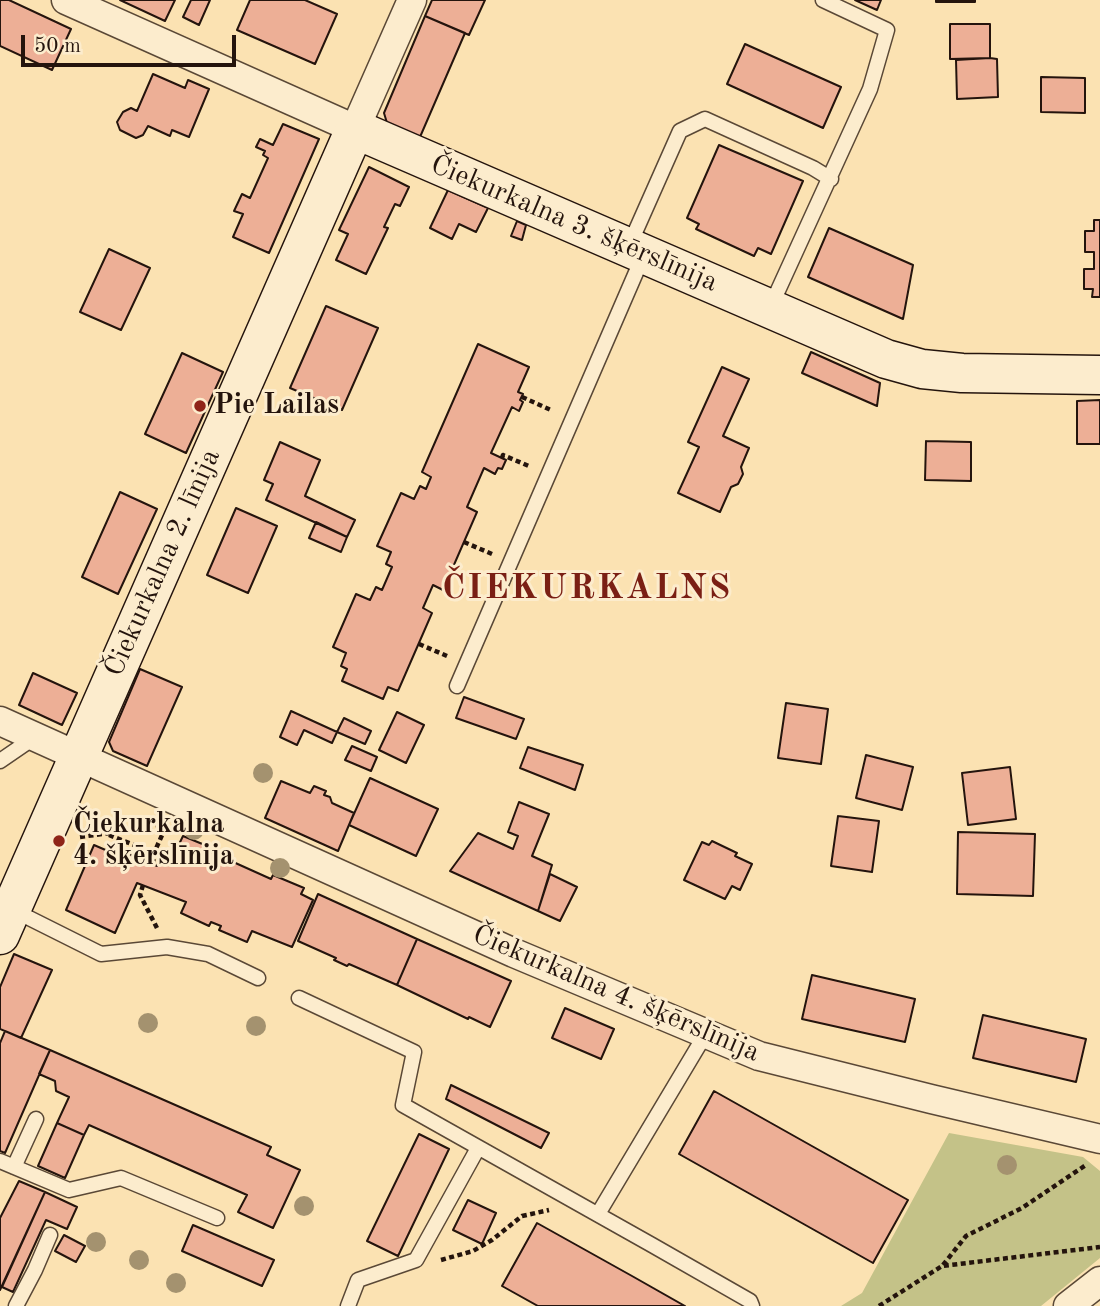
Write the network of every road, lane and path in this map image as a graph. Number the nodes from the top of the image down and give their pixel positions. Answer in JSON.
{"nodes":[{"id":1,"x":66,"y":0,"type":"edge"},
{"id":2,"x":412,"y":0,"type":"edge"},
{"id":3,"x":823,"y":0,"type":"edge"},
{"id":4,"x":355,"y":129,"type":"junction"},
{"id":5,"x":831,"y":178,"type":"junction"},
{"id":6,"x":637,"y":250,"type":"junction"},
{"id":7,"x":769,"y":309,"type":"junction"},
{"id":8,"x":1100,"y":375,"type":"edge"},
{"id":9,"x":522,"y":397,"type":"dead end"},
{"id":10,"x":572,"y":419,"type":"junction"},
{"id":11,"x":502,"y":458,"type":"dead end"},
{"id":12,"x":548,"y":475,"type":"junction"},
{"id":13,"x":464,"y":542,"type":"dead end"},
{"id":14,"x":510,"y":562,"type":"junction"},
{"id":15,"x":419,"y":644,"type":"dead end"},
{"id":16,"x":466,"y":665,"type":"junction"},
{"id":17,"x":457,"y":686,"type":"dead end"},
{"id":18,"x":0,"y":721,"type":"edge"},
{"id":19,"x":35,"y":737,"type":"junction"},
{"id":20,"x":79,"y":757,"type":"junction"},
{"id":21,"x":0,"y":761,"type":"edge"},
{"id":22,"x":173,"y":813,"type":"junction"},
{"id":23,"x":45,"y":832,"type":"junction"},
{"id":24,"x":106,"y":834,"type":"junction"},
{"id":25,"x":154,"y":853,"type":"junction"},
{"id":26,"x":153,"y":864,"type":"dead end"},
{"id":27,"x":143,"y":886,"type":"dead end"},
{"id":28,"x":6,"y":922,"type":"edge"},
{"id":29,"x":167,"y":947,"type":"junction"},
{"id":30,"x":258,"y":978,"type":"dead end"},
{"id":31,"x":299,"y":998,"type":"dead end"},
{"id":32,"x":705,"y":1035,"type":"junction"},
{"id":33,"x":36,"y":1119,"type":"dead end"},
{"id":34,"x":478,"y":1148,"type":"junction"},
{"id":35,"x":1095,"y":1150,"type":"edge"},
{"id":36,"x":0,"y":1161,"type":"edge"},
{"id":37,"x":14,"y":1167,"type":"junction"},
{"id":38,"x":580,"y":1204,"type":"junction"},
{"id":39,"x":598,"y":1214,"type":"junction"},
{"id":40,"x":217,"y":1219,"type":"dead end"},
{"id":41,"x":50,"y":1235,"type":"dead end"},
{"id":42,"x":1100,"y":1247,"type":"edge"},
{"id":43,"x":436,"y":1262,"type":"dead end"},
{"id":44,"x":942,"y":1266,"type":"junction"},
{"id":45,"x":1100,"y":1281,"type":"edge"},
{"id":46,"x":16,"y":1306,"type":"edge"},
{"id":47,"x":348,"y":1306,"type":"edge"},
{"id":48,"x":752,"y":1306,"type":"edge"},
{"id":49,"x":879,"y":1306,"type":"edge"},
{"id":50,"x":1068,"y":1306,"type":"edge"}],
"edges":[{"from":1,"to":4,"type":"street","name":"Čiekurkalna 3. šķērslīnija"},
{"from":2,"to":4,"type":"street","name":"Čiekurkalna 2. līnija"},
{"from":3,"to":5,"type":"lane"},
{"from":4,"to":6,"type":"street","name":"Čiekurkalna 3. šķērslīnija"},
{"from":4,"to":20,"type":"street","name":"Čiekurkalna 2. līnija"},
{"from":5,"to":6,"type":"lane"},
{"from":5,"to":7,"type":"lane"},
{"from":6,"to":7,"type":"street","name":"Čiekurkalna 3. šķērslīnija"},
{"from":6,"to":10,"type":"lane"},
{"from":7,"to":8,"type":"street","name":"Čiekurkalna 3. šķērslīnija"},
{"from":9,"to":10,"type":"path"},
{"from":10,"to":12,"type":"lane"},
{"from":11,"to":12,"type":"path"},
{"from":12,"to":14,"type":"lane"},
{"from":13,"to":14,"type":"path"},
{"from":14,"to":16,"type":"lane"},
{"from":15,"to":16,"type":"path"},
{"from":16,"to":17,"type":"lane"},
{"from":18,"to":19,"type":"street","name":"Čiekurkalna 4. šķērslīnija"},
{"from":19,"to":20,"type":"street","name":"Čiekurkalna 4. šķērslīnija"},
{"from":19,"to":21,"type":"lane"},
{"from":20,"to":22,"type":"street","name":"Čiekurkalna 4. šķērslīnija"},
{"from":20,"to":23,"type":"street","name":"Čiekurkalna 2. līnija"},
{"from":22,"to":24,"type":"path"},
{"from":22,"to":25,"type":"path"},
{"from":22,"to":32,"type":"street","name":"Čiekurkalna 4. šķērslīnija"},
{"from":23,"to":24,"type":"path"},
{"from":23,"to":28,"type":"street","name":"Čiekurkalna 2. līnija"},
{"from":24,"to":25,"type":"path"},
{"from":25,"to":26,"type":"path"},
{"from":27,"to":29,"type":"path"},
{"from":28,"to":29,"type":"lane"},
{"from":29,"to":30,"type":"lane"},
{"from":31,"to":34,"type":"lane"},
{"from":32,"to":35,"type":"street","name":"Čiekurkalna 4. šķērslīnija"},
{"from":32,"to":39,"type":"lane"},
{"from":33,"to":37,"type":"lane"},
{"from":34,"to":38,"type":"lane"},
{"from":34,"to":47,"type":"lane"},
{"from":35,"to":44,"type":"path"},
{"from":36,"to":37,"type":"lane"},
{"from":37,"to":40,"type":"lane"},
{"from":38,"to":39,"type":"lane"},
{"from":38,"to":43,"type":"path"},
{"from":39,"to":48,"type":"lane"},
{"from":41,"to":46,"type":"lane"},
{"from":42,"to":44,"type":"path"},
{"from":44,"to":49,"type":"path"},
{"from":45,"to":50,"type":"street"}]}
